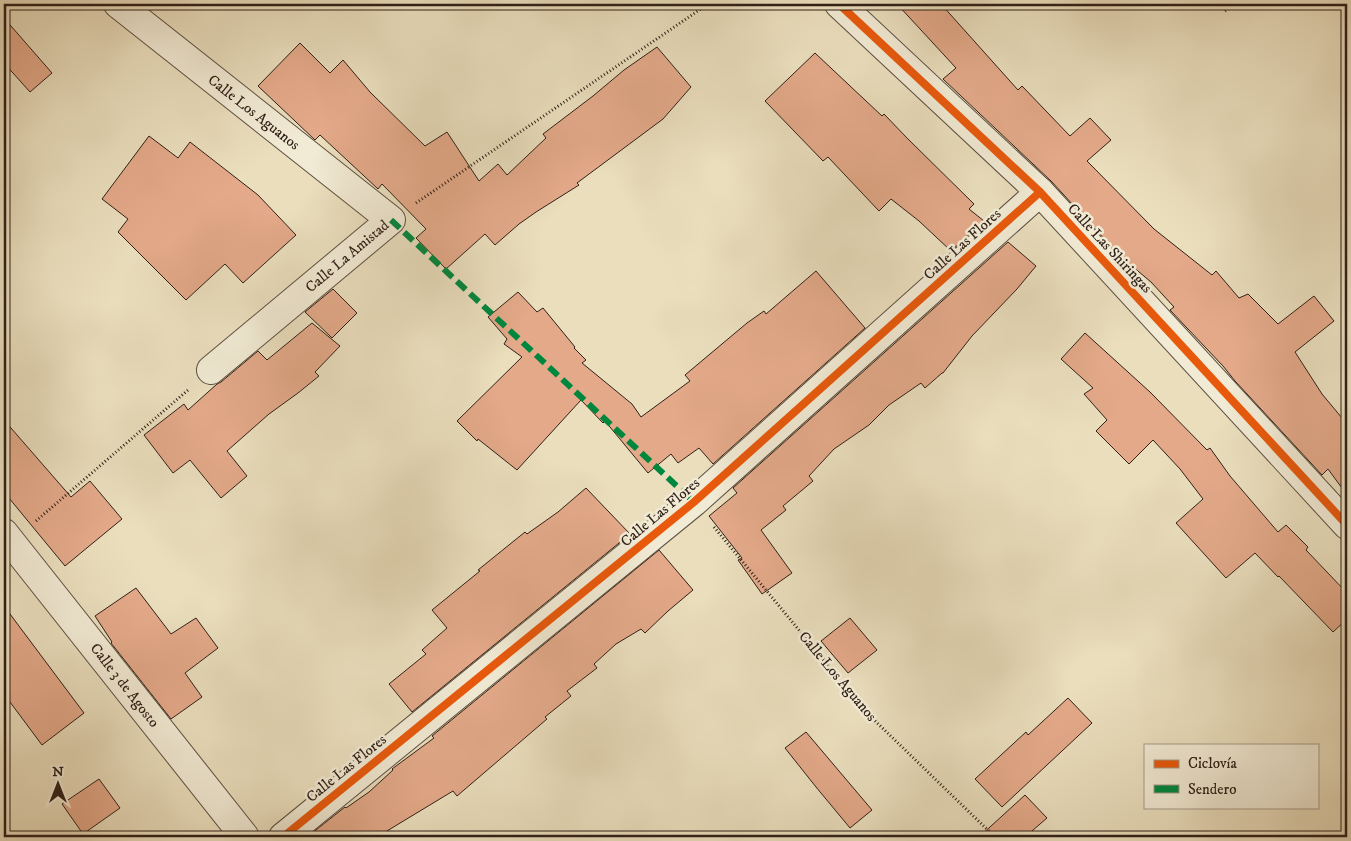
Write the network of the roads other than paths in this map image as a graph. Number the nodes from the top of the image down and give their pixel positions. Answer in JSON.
{"nodes":[{"id":1,"x":118,"y":4,"type":"edge"},
{"id":2,"x":839,"y":4,"type":"edge"},
{"id":3,"x":1040,"y":192,"type":"junction"},
{"id":4,"x":391,"y":220,"type":"joint"},
{"id":5,"x":211,"y":370,"type":"road end"},
{"id":6,"x":1347,"y":525,"type":"edge"},
{"id":7,"x":8,"y":537,"type":"edge"},
{"id":8,"x":245,"y":837,"type":"edge"},
{"id":9,"x":283,"y":837,"type":"edge"}],
"edges":[{"from":1,"to":4,"type":"street","name":"Calle Los Aguanos"},
{"from":2,"to":3,"type":"street","name":"Calle Las Shiringas"},
{"from":3,"to":6,"type":"street","name":"Calle Las Shiringas"},
{"from":3,"to":9,"type":"street","name":"Calle Las Flores"},
{"from":4,"to":5,"type":"street","name":"Calle La Amistad"},
{"from":7,"to":8,"type":"street","name":"Calle 3 de Agosto"}]}
